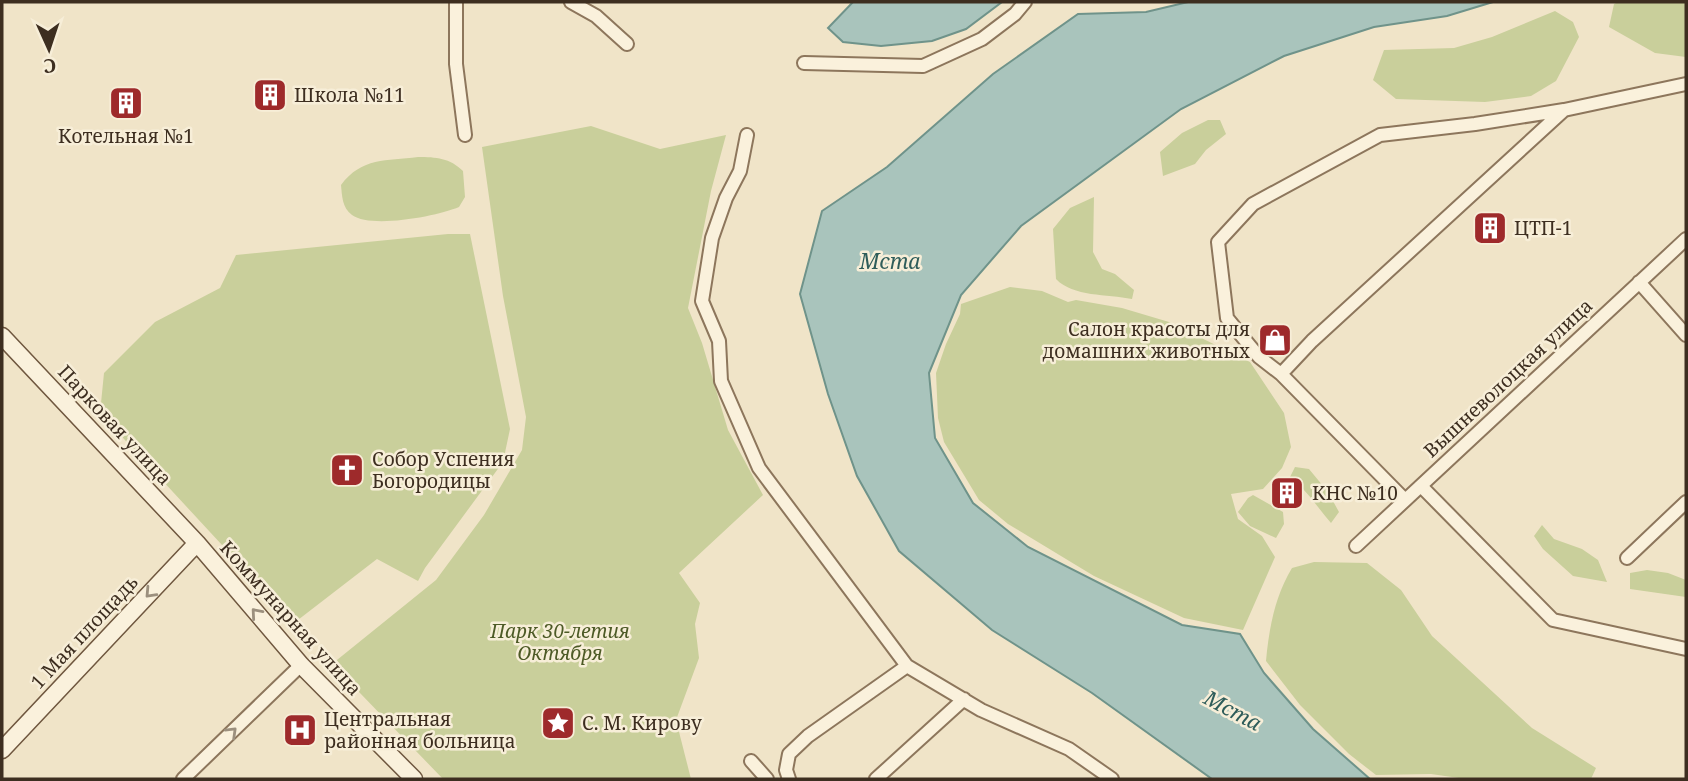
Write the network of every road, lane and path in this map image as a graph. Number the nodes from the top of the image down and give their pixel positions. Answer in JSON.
{"nodes":[{"id":1,"x":456,"y":2,"type":"edge"},
{"id":2,"x":571,"y":2,"type":"edge"},
{"id":3,"x":1025,"y":2,"type":"edge"},
{"id":4,"x":627,"y":44,"type":"dead end"},
{"id":5,"x":804,"y":63,"type":"dead end"},
{"id":6,"x":1686,"y":84,"type":"edge"},
{"id":7,"x":1564,"y":110,"type":"junction"},
{"id":8,"x":465,"y":135,"type":"dead end"},
{"id":9,"x":747,"y":135,"type":"dead end"},
{"id":10,"x":1686,"y":239,"type":"edge"},
{"id":11,"x":1639,"y":282,"type":"junction"},
{"id":12,"x":1686,"y":335,"type":"edge"},
{"id":13,"x":2,"y":336,"type":"edge"},
{"id":14,"x":1281,"y":374,"type":"junction"},
{"id":15,"x":1421,"y":486,"type":"junction"},
{"id":16,"x":1405,"y":500,"type":"junction"},
{"id":17,"x":1686,"y":502,"type":"edge"},
{"id":18,"x":197,"y":543,"type":"junction"},
{"id":19,"x":1356,"y":546,"type":"dead end"},
{"id":20,"x":1627,"y":558,"type":"dead end"},
{"id":21,"x":1686,"y":649,"type":"edge"},
{"id":22,"x":301,"y":665,"type":"junction"},
{"id":23,"x":907,"y":666,"type":"junction"},
{"id":24,"x":964,"y":699,"type":"junction"},
{"id":25,"x":2,"y":750,"type":"edge"},
{"id":26,"x":751,"y":761,"type":"dead end"},
{"id":27,"x":788,"y":775,"type":"edge"},
{"id":28,"x":184,"y":779,"type":"edge"},
{"id":29,"x":414,"y":779,"type":"edge"},
{"id":30,"x":767,"y":779,"type":"edge"},
{"id":31,"x":876,"y":779,"type":"edge"},
{"id":32,"x":1112,"y":779,"type":"edge"}],
"edges":[{"from":1,"to":8,"type":"street"},
{"from":2,"to":4,"type":"street"},
{"from":3,"to":5,"type":"street"},
{"from":6,"to":7,"type":"street"},
{"from":7,"to":14,"type":"street"},
{"from":7,"to":14,"type":"street"},
{"from":9,"to":23,"type":"street"},
{"from":10,"to":11,"type":"street","name":"Вышневолоцкая улица"},
{"from":11,"to":12,"type":"street"},
{"from":11,"to":15,"type":"street","name":"Вышневолоцкая улица"},
{"from":13,"to":18,"type":"main road","name":"Парковая улица"},
{"from":14,"to":16,"type":"street"},
{"from":15,"to":16,"type":"street","name":"Вышневолоцкая улица"},
{"from":15,"to":21,"type":"street"},
{"from":16,"to":19,"type":"street","name":"Вышневолоцкая улица"},
{"from":17,"to":20,"type":"street"},
{"from":22,"to":18,"type":"main road","name":"Коммунарная улица","one_way":true},
{"from":18,"to":25,"type":"main road","name":"1 Мая площадь","one_way":true},
{"from":28,"to":22,"type":"street","one_way":true},
{"from":22,"to":29,"type":"main road","name":"Коммунарная улица"},
{"from":23,"to":24,"type":"street"},
{"from":23,"to":27,"type":"street"},
{"from":24,"to":31,"type":"street"},
{"from":24,"to":32,"type":"street"},
{"from":26,"to":30,"type":"street"}]}
